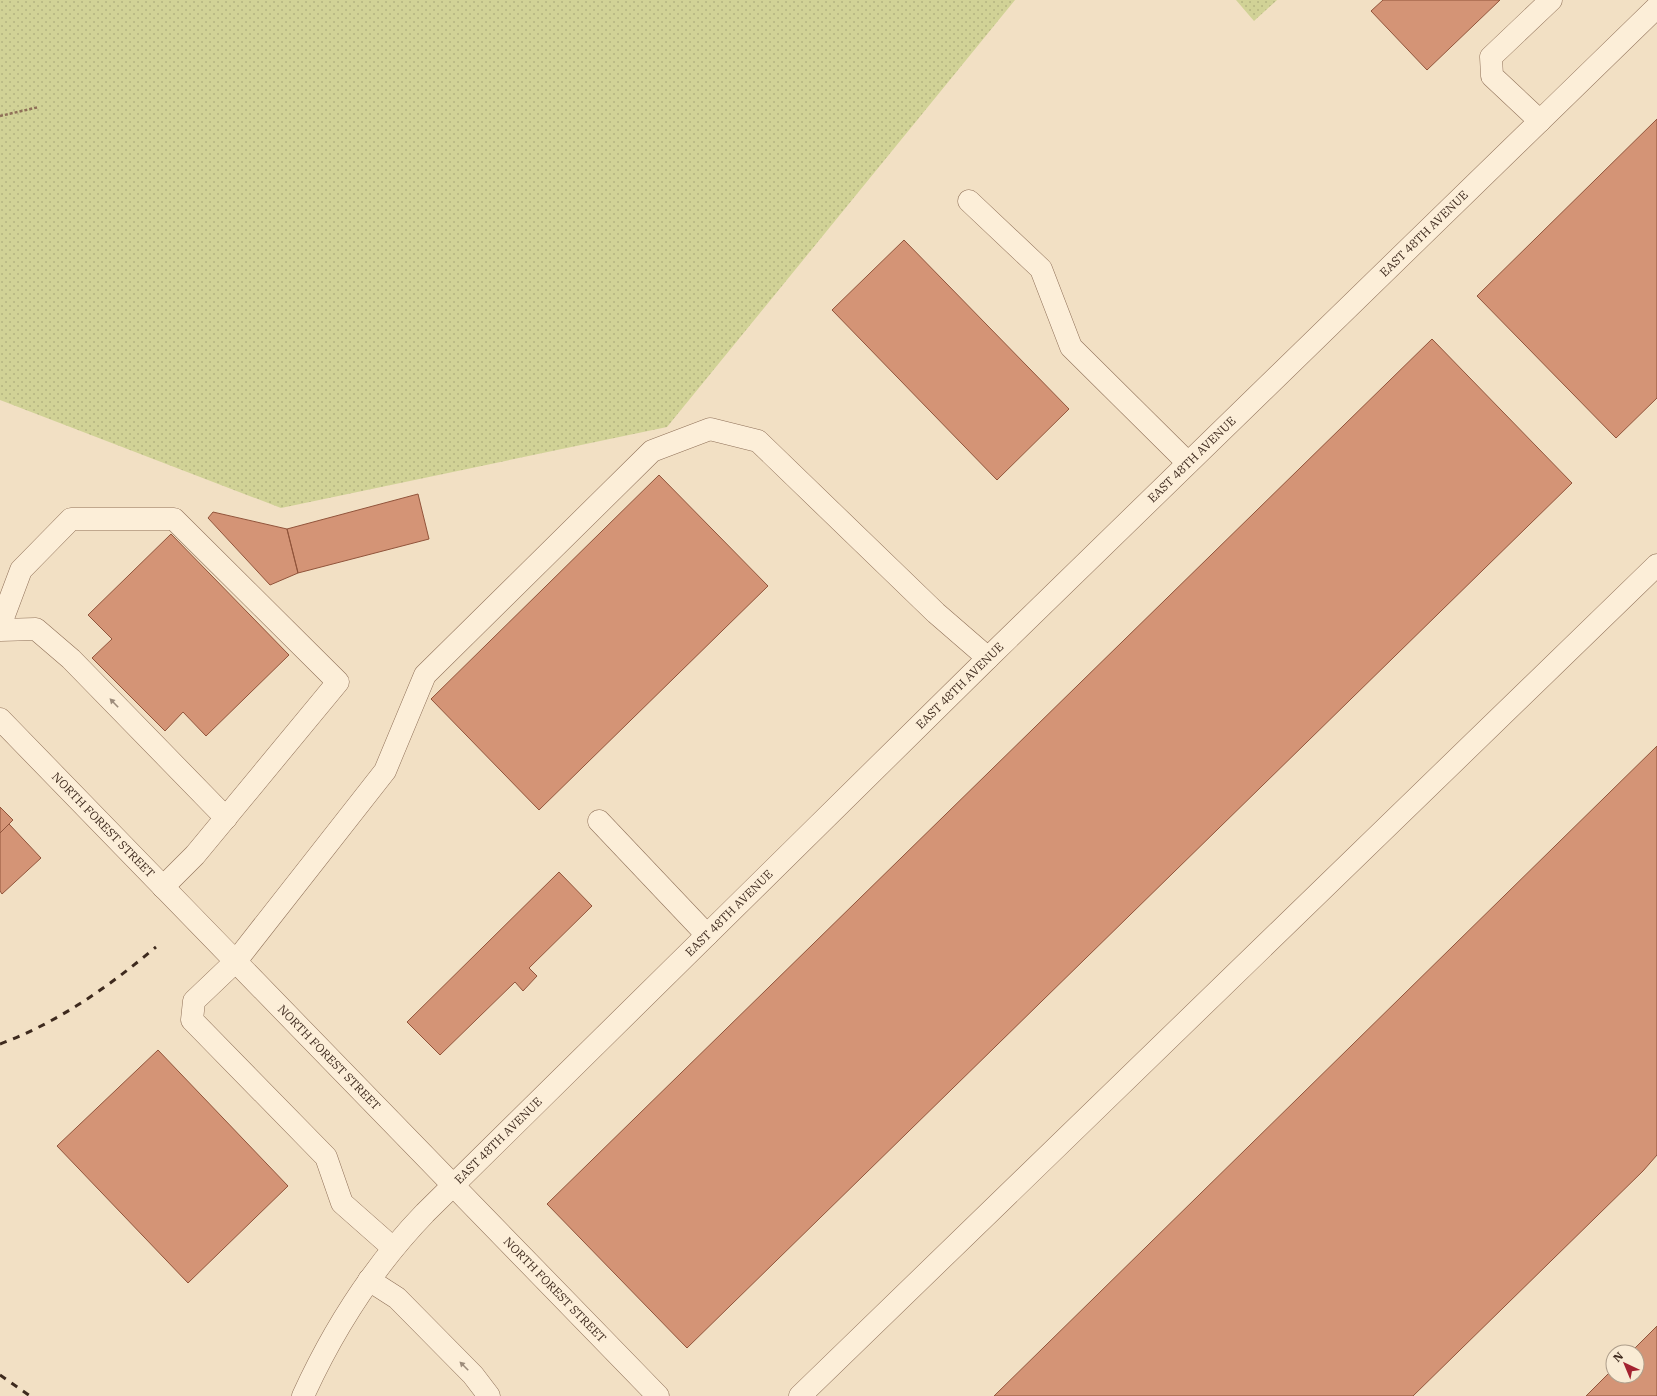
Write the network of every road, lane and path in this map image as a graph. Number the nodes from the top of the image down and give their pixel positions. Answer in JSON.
{"nodes":[{"id":1,"x":1552,"y":0,"type":"edge"},
{"id":2,"x":1657,"y":7,"type":"edge"},
{"id":3,"x":39,"y":108,"type":"dead end"},
{"id":4,"x":0,"y":116,"type":"edge"},
{"id":5,"x":1540,"y":121,"type":"junction"},
{"id":6,"x":969,"y":201,"type":"dead end"},
{"id":7,"x":1188,"y":463,"type":"junction"},
{"id":8,"x":1657,"y":565,"type":"edge"},
{"id":9,"x":0,"y":626,"type":"edge"},
{"id":10,"x":0,"y":630,"type":"edge"},
{"id":11,"x":988,"y":658,"type":"junction"},
{"id":12,"x":0,"y":719,"type":"edge"},
{"id":13,"x":226,"y":818,"type":"junction"},
{"id":14,"x":599,"y":821,"type":"dead end"},
{"id":15,"x":164,"y":887,"type":"junction"},
{"id":16,"x":707,"y":935,"type":"junction"},
{"id":17,"x":236,"y":961,"type":"junction"},
{"id":18,"x":453,"y":1184,"type":"junction"},
{"id":19,"x":393,"y":1248,"type":"junction"},
{"id":20,"x":369,"y":1280,"type":"junction"},
{"id":21,"x":303,"y":1396,"type":"edge"},
{"id":22,"x":489,"y":1396,"type":"edge"},
{"id":23,"x":658,"y":1396,"type":"edge"},
{"id":24,"x":800,"y":1396,"type":"edge"}],
"edges":[{"from":1,"to":5,"type":"street"},
{"from":2,"to":5,"type":"street","name":"EAST 48TH AVENUE"},
{"from":3,"to":4,"type":"path"},
{"from":5,"to":7,"type":"street","name":"EAST 48TH AVENUE"},
{"from":6,"to":7,"type":"street"},
{"from":7,"to":11,"type":"street","name":"EAST 48TH AVENUE"},
{"from":8,"to":24,"type":"street"},
{"from":9,"to":13,"type":"street"},
{"from":13,"to":10,"type":"street","one_way":true},
{"from":11,"to":16,"type":"street","name":"EAST 48TH AVENUE"},
{"from":11,"to":17,"type":"street"},
{"from":12,"to":15,"type":"street","name":"NORTH FOREST STREET"},
{"from":13,"to":15,"type":"street"},
{"from":14,"to":16,"type":"street"},
{"from":15,"to":17,"type":"street","name":"NORTH FOREST STREET"},
{"from":16,"to":18,"type":"street","name":"EAST 48TH AVENUE"},
{"from":17,"to":18,"type":"street","name":"NORTH FOREST STREET"},
{"from":17,"to":19,"type":"street"},
{"from":18,"to":19,"type":"street","name":"EAST 48TH AVENUE"},
{"from":18,"to":23,"type":"street","name":"NORTH FOREST STREET"},
{"from":19,"to":20,"type":"street","name":"EAST 48TH AVENUE"},
{"from":20,"to":21,"type":"street","name":"EAST 48TH AVENUE"},
{"from":22,"to":20,"type":"street","one_way":true}]}
